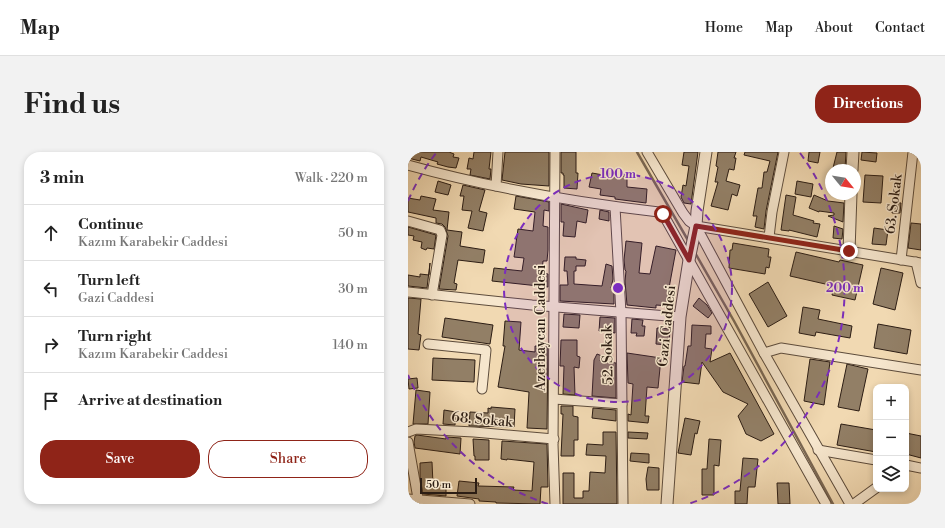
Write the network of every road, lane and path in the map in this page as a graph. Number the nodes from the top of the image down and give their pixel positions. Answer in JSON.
{"nodes":[{"id":1,"x":498,"y":152,"type":"edge"},
{"id":2,"x":555,"y":152,"type":"edge"},
{"id":3,"x":647,"y":152,"type":"edge"},
{"id":4,"x":706,"y":152,"type":"edge"},
{"id":5,"x":784,"y":152,"type":"edge"},
{"id":6,"x":853,"y":152,"type":"edge"},
{"id":7,"x":914,"y":152,"type":"edge"},
{"id":8,"x":852,"y":164,"type":"edge"},
{"id":9,"x":408,"y":165,"type":"edge"},
{"id":10,"x":496,"y":186,"type":"junction"},
{"id":11,"x":554,"y":198,"type":"junction"},
{"id":12,"x":851,"y":200,"type":"edge"},
{"id":13,"x":615,"y":207,"type":"junction"},
{"id":14,"x":408,"y":221,"type":"edge"},
{"id":15,"x":696,"y":226,"type":"junction"},
{"id":16,"x":769,"y":237,"type":"junction"},
{"id":17,"x":849,"y":251,"type":"junction"},
{"id":18,"x":689,"y":260,"type":"junction"},
{"id":19,"x":901,"y":260,"type":"junction"},
{"id":20,"x":918,"y":262,"type":"edge"},
{"id":21,"x":921,"y":283,"type":"edge"},
{"id":22,"x":408,"y":292,"type":"edge"},
{"id":23,"x":432,"y":295,"type":"junction"},
{"id":24,"x":554,"y":307,"type":"junction"},
{"id":25,"x":621,"y":313,"type":"junction"},
{"id":26,"x":680,"y":317,"type":"junction"},
{"id":27,"x":428,"y":344,"type":"dead end"},
{"id":28,"x":764,"y":353,"type":"junction"},
{"id":29,"x":921,"y":370,"type":"edge"},
{"id":30,"x":482,"y":389,"type":"dead end"},
{"id":31,"x":554,"y":399,"type":"junction"},
{"id":32,"x":622,"y":404,"type":"junction"},
{"id":33,"x":408,"y":432,"type":"edge"},
{"id":34,"x":554,"y":439,"type":"junction"},
{"id":35,"x":408,"y":442,"type":"edge"},
{"id":36,"x":818,"y":450,"type":"junction"},
{"id":37,"x":873,"y":459,"type":"edge"},
{"id":38,"x":909,"y":466,"type":"edge"},
{"id":39,"x":921,"y":468,"type":"edge"},
{"id":40,"x":873,"y":490,"type":"edge"},
{"id":41,"x":408,"y":499,"type":"edge"},
{"id":42,"x":419,"y":502,"type":"edge"},
{"id":43,"x":470,"y":504,"type":"edge"},
{"id":44,"x":555,"y":504,"type":"edge"},
{"id":45,"x":623,"y":504,"type":"edge"},
{"id":46,"x":667,"y":504,"type":"edge"},
{"id":47,"x":826,"y":504,"type":"edge"},
{"id":48,"x":850,"y":504,"type":"edge"},
{"id":49,"x":854,"y":504,"type":"edge"}],
"edges":[{"from":1,"to":10,"type":"street"},
{"from":2,"to":11,"type":"street","name":"Azerbaycan Caddesi"},
{"from":3,"to":15,"type":"street"},
{"from":4,"to":15,"type":"street","name":"Gazi Caddesi"},
{"from":5,"to":16,"type":"street"},
{"from":6,"to":8,"type":"street"},
{"from":7,"to":19,"type":"street","name":"63. Sokak"},
{"from":9,"to":10,"type":"street"},
{"from":10,"to":11,"type":"street"},
{"from":11,"to":13,"type":"street"},
{"from":11,"to":24,"type":"street","name":"Azerbaycan Caddesi"},
{"from":12,"to":17,"type":"street"},
{"from":13,"to":18,"type":"street"},
{"from":13,"to":25,"type":"street","name":"52. Sokak"},
{"from":14,"to":23,"type":"street"},
{"from":15,"to":16,"type":"street"},
{"from":15,"to":18,"type":"street","name":"Gazi Caddesi"},
{"from":15,"to":28,"type":"street"},
{"from":16,"to":17,"type":"street"},
{"from":17,"to":19,"type":"street"},
{"from":18,"to":26,"type":"street","name":"Gazi Caddesi"},
{"from":18,"to":47,"type":"street"},
{"from":19,"to":20,"type":"street"},
{"from":20,"to":21,"type":"street"},
{"from":22,"to":23,"type":"street"},
{"from":23,"to":24,"type":"street"},
{"from":24,"to":25,"type":"street"},
{"from":24,"to":31,"type":"street","name":"Azerbaycan Caddesi"},
{"from":25,"to":26,"type":"street"},
{"from":25,"to":32,"type":"street","name":"52. Sokak"},
{"from":26,"to":46,"type":"street","name":"Gazi Caddesi"},
{"from":27,"to":30,"type":"street"},
{"from":28,"to":29,"type":"street"},
{"from":28,"to":36,"type":"street"},
{"from":31,"to":32,"type":"street"},
{"from":31,"to":34,"type":"street","name":"Azerbaycan Caddesi"},
{"from":32,"to":45,"type":"street","name":"52. Sokak"},
{"from":33,"to":34,"type":"street","name":"68. Sokak"},
{"from":34,"to":44,"type":"street","name":"Azerbaycan Caddesi"},
{"from":35,"to":42,"type":"street"},
{"from":36,"to":37,"type":"street"},
{"from":36,"to":48,"type":"street"},
{"from":38,"to":39,"type":"street"},
{"from":40,"to":49,"type":"street"},
{"from":41,"to":42,"type":"street"},
{"from":42,"to":43,"type":"street"}]}
